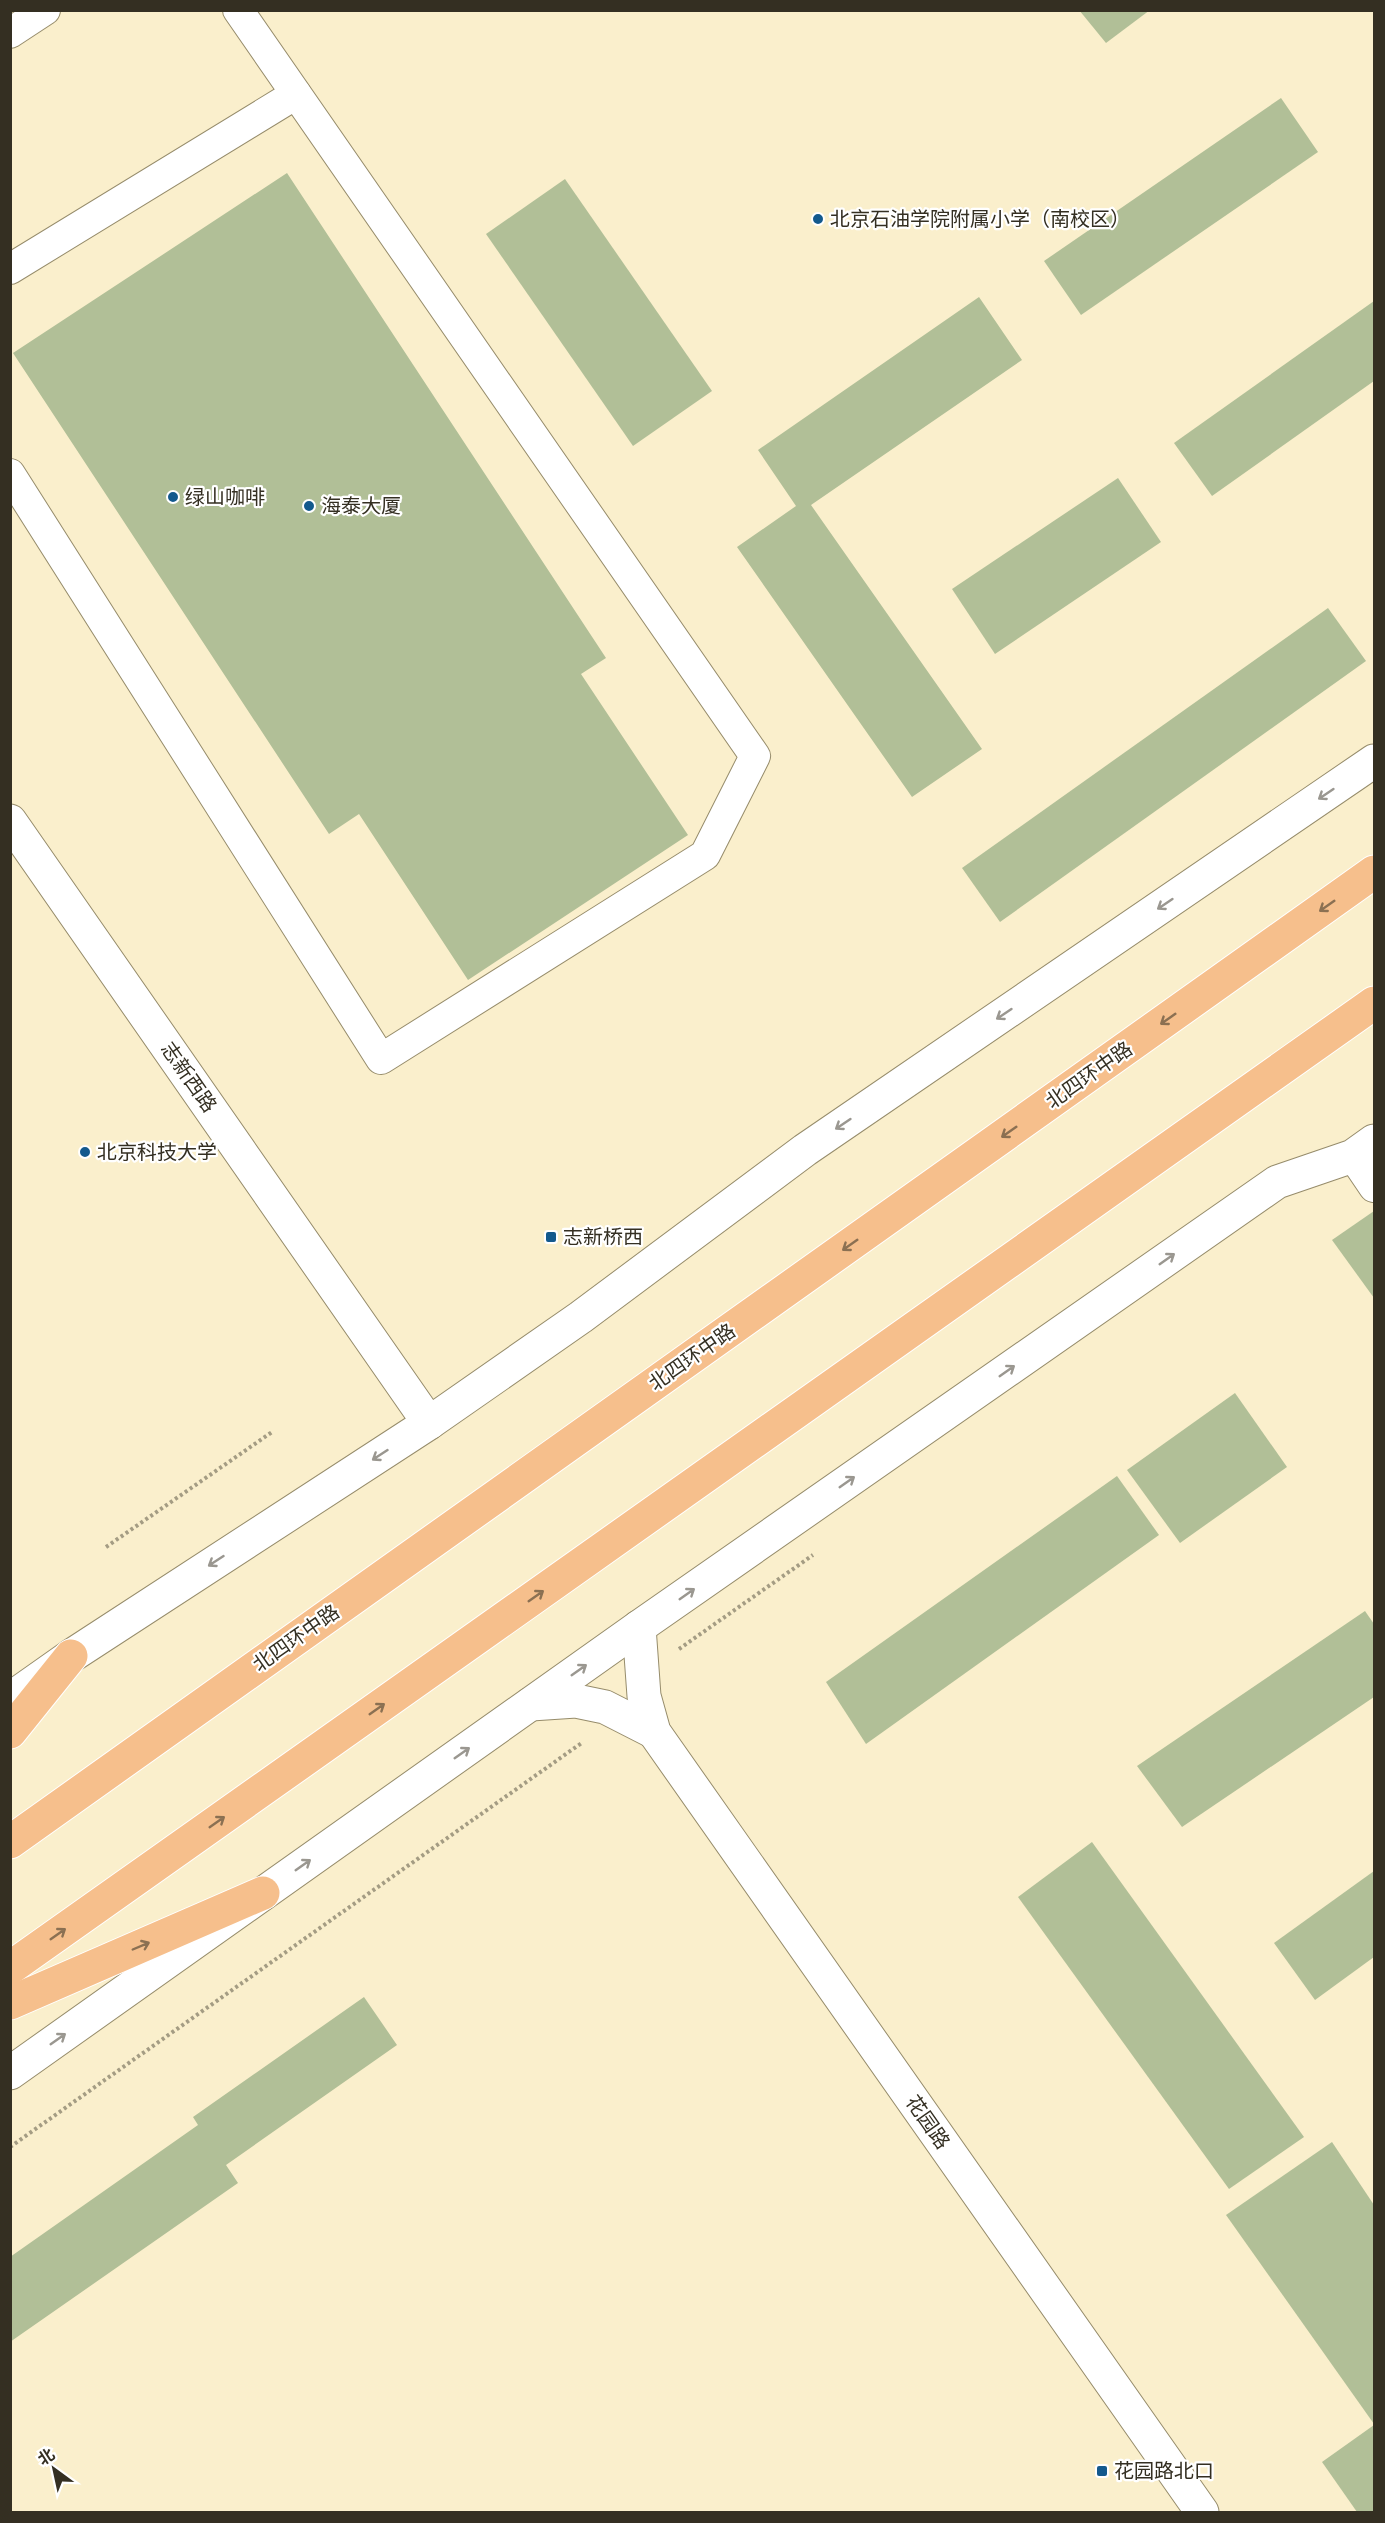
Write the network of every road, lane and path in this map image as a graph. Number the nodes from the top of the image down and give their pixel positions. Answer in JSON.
{"nodes":[{"id":1,"x":45,"y":10,"type":"edge"},
{"id":2,"x":238,"y":10,"type":"edge"},
{"id":3,"x":10,"y":33,"type":"edge"},
{"id":4,"x":296,"y":94,"type":"junction"},
{"id":5,"x":10,"y":269,"type":"edge"},
{"id":6,"x":10,"y":474,"type":"edge"},
{"id":7,"x":1374,"y":761,"type":"edge"},
{"id":8,"x":10,"y":821,"type":"edge"},
{"id":9,"x":1374,"y":872,"type":"edge"},
{"id":10,"x":1374,"y":1003,"type":"edge"},
{"id":11,"x":1364,"y":1148,"type":"edge"},
{"id":12,"x":1374,"y":1186,"type":"edge"},
{"id":13,"x":429,"y":1423,"type":"junction"},
{"id":14,"x":272,"y":1431,"type":"dead end"},
{"id":15,"x":106,"y":1547,"type":"dead end"},
{"id":16,"x":820,"y":1549,"type":"dead end"},
{"id":17,"x":639,"y":1627,"type":"junction"},
{"id":18,"x":673,"y":1653,"type":"dead end"},
{"id":19,"x":71,"y":1656,"type":"junction"},
{"id":20,"x":10,"y":1699,"type":"edge"},
{"id":21,"x":531,"y":1704,"type":"junction"},
{"id":22,"x":10,"y":1732,"type":"edge"},
{"id":23,"x":654,"y":1732,"type":"junction"},
{"id":24,"x":589,"y":1738,"type":"dead end"},
{"id":25,"x":10,"y":1842,"type":"edge"},
{"id":26,"x":263,"y":1893,"type":"junction"},
{"id":27,"x":10,"y":1968,"type":"edge"},
{"id":28,"x":10,"y":2002,"type":"edge"},
{"id":29,"x":10,"y":2073,"type":"edge"},
{"id":30,"x":10,"y":2147,"type":"edge"},
{"id":31,"x":1202,"y":2512,"type":"edge"}],
"edges":[{"from":1,"to":3,"type":"street"},
{"from":2,"to":4,"type":"street"},
{"from":4,"to":5,"type":"street"},
{"from":4,"to":6,"type":"street"},
{"from":7,"to":13,"type":"street","one_way":true},
{"from":8,"to":13,"type":"street","name":"志新西路"},
{"from":9,"to":25,"type":"highway","name":"北四环中路","one_way":true},
{"from":27,"to":10,"type":"highway","one_way":true},
{"from":11,"to":12,"type":"street"},
{"from":17,"to":11,"type":"street","one_way":true},
{"from":13,"to":19,"type":"street","one_way":true},
{"from":14,"to":15,"type":"path"},
{"from":16,"to":18,"type":"path"},
{"from":21,"to":17,"type":"street","one_way":true},
{"from":17,"to":23,"type":"street"},
{"from":19,"to":20,"type":"street"},
{"from":19,"to":22,"type":"highway"},
{"from":21,"to":23,"type":"street"},
{"from":26,"to":21,"type":"street","one_way":true},
{"from":23,"to":31,"type":"street","name":"花园路"},
{"from":24,"to":30,"type":"path"},
{"from":28,"to":26,"type":"highway","one_way":true},
{"from":29,"to":26,"type":"street","one_way":true}]}
